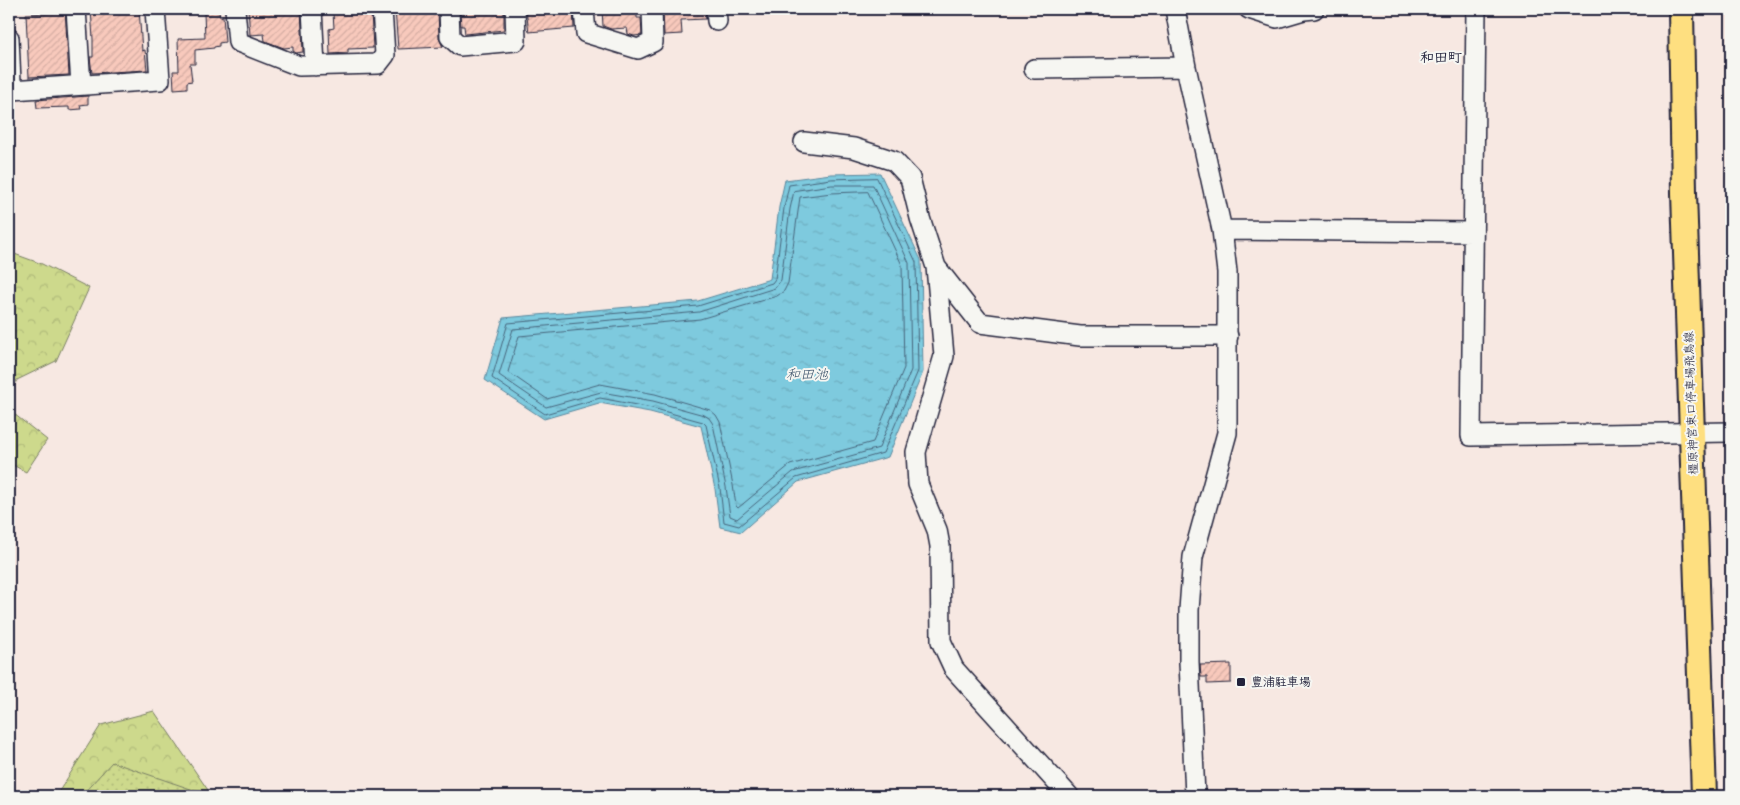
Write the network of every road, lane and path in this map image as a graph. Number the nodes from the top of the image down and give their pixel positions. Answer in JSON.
{"nodes":[{"id":1,"x":76,"y":9,"type":"edge"},
{"id":2,"x":156,"y":9,"type":"edge"},
{"id":3,"x":235,"y":9,"type":"edge"},
{"id":4,"x":312,"y":9,"type":"edge"},
{"id":5,"x":382,"y":9,"type":"edge"},
{"id":6,"x":449,"y":9,"type":"edge"},
{"id":7,"x":514,"y":9,"type":"edge"},
{"id":8,"x":584,"y":9,"type":"edge"},
{"id":9,"x":652,"y":9,"type":"edge"},
{"id":10,"x":1175,"y":9,"type":"edge"},
{"id":11,"x":1249,"y":9,"type":"edge"},
{"id":12,"x":1314,"y":9,"type":"edge"},
{"id":13,"x":1476,"y":9,"type":"edge"},
{"id":14,"x":1681,"y":9,"type":"edge"},
{"id":15,"x":9,"y":38,"type":"edge"},
{"id":16,"x":315,"y":66,"type":"junction"},
{"id":17,"x":1186,"y":67,"type":"junction"},
{"id":18,"x":1034,"y":69,"type":"dead end"},
{"id":19,"x":10,"y":82,"type":"edge"},
{"id":20,"x":81,"y":85,"type":"junction"},
{"id":21,"x":804,"y":142,"type":"dead end"},
{"id":22,"x":1222,"y":230,"type":"junction"},
{"id":23,"x":1473,"y":232,"type":"junction"},
{"id":24,"x":936,"y":267,"type":"junction"},
{"id":25,"x":1228,"y":336,"type":"junction"},
{"id":26,"x":1731,"y":432,"type":"edge"},
{"id":27,"x":1692,"y":433,"type":"junction"},
{"id":28,"x":1069,"y":796,"type":"edge"},
{"id":29,"x":1195,"y":796,"type":"edge"},
{"id":30,"x":1704,"y":796,"type":"edge"}],
"edges":[{"from":1,"to":20,"type":"street"},
{"from":2,"to":20,"type":"street"},
{"from":3,"to":16,"type":"street"},
{"from":4,"to":16,"type":"street"},
{"from":5,"to":16,"type":"street"},
{"from":6,"to":7,"type":"street"},
{"from":8,"to":9,"type":"street"},
{"from":10,"to":17,"type":"street"},
{"from":11,"to":12,"type":"street"},
{"from":13,"to":23,"type":"street"},
{"from":14,"to":27,"type":"main road","name":"橿原神宮東口停車場飛鳥線"},
{"from":15,"to":19,"type":"street"},
{"from":17,"to":18,"type":"street"},
{"from":17,"to":22,"type":"street"},
{"from":19,"to":20,"type":"street"},
{"from":21,"to":24,"type":"street"},
{"from":22,"to":23,"type":"street"},
{"from":22,"to":25,"type":"street"},
{"from":23,"to":27,"type":"street"},
{"from":24,"to":25,"type":"street"},
{"from":24,"to":28,"type":"street"},
{"from":25,"to":29,"type":"street"},
{"from":26,"to":27,"type":"street"},
{"from":27,"to":30,"type":"main road","name":"橿原神宮東口停車場飛鳥線"}]}
